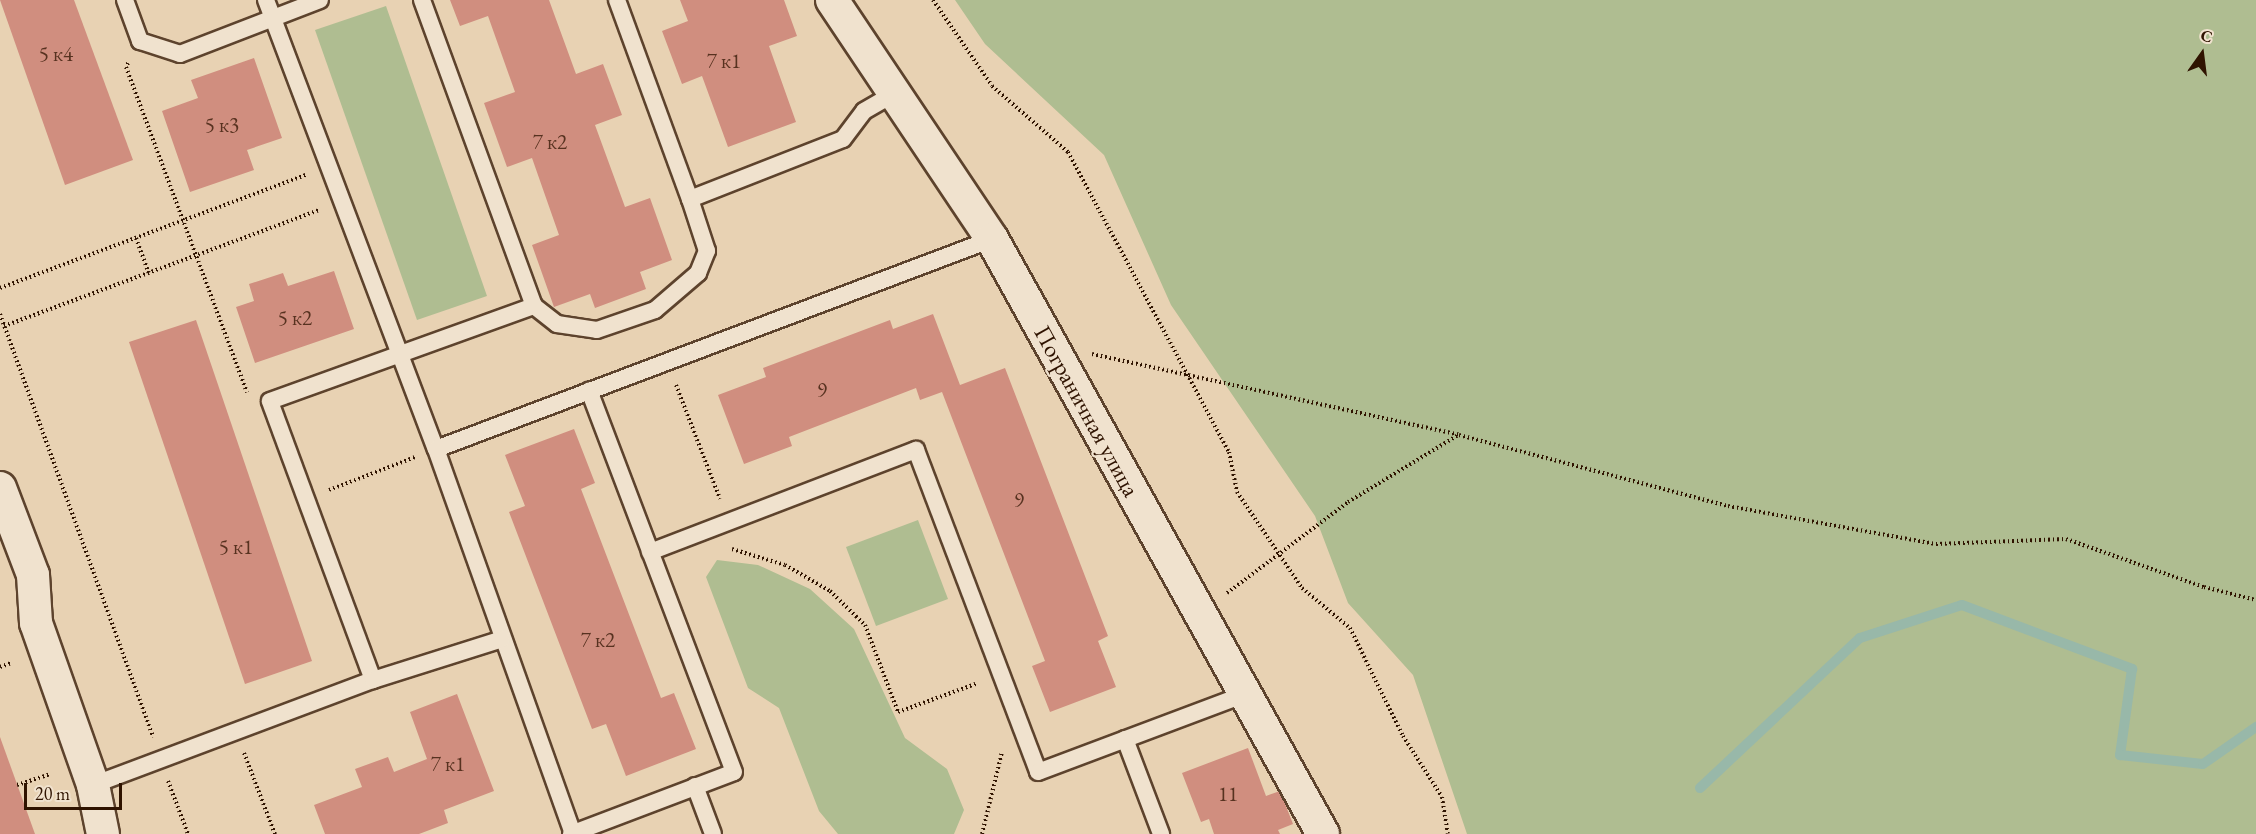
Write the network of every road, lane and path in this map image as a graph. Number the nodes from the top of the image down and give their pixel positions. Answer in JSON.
{"nodes":[{"id":1,"x":125,"y":0,"type":"edge"},
{"id":2,"x":266,"y":0,"type":"edge"},
{"id":3,"x":320,"y":0,"type":"edge"},
{"id":4,"x":422,"y":0,"type":"edge"},
{"id":5,"x":617,"y":0,"type":"edge"},
{"id":6,"x":832,"y":0,"type":"edge"},
{"id":7,"x":933,"y":0,"type":"edge"},
{"id":8,"x":274,"y":19,"type":"junction"},
{"id":9,"x":140,"y":41,"type":"junction"},
{"id":10,"x":895,"y":93,"type":"junction"},
{"id":11,"x":331,"y":165,"type":"junction"},
{"id":12,"x":690,"y":199,"type":"junction"},
{"id":13,"x":344,"y":201,"type":"junction"},
{"id":14,"x":182,"y":221,"type":"junction"},
{"id":15,"x":136,"y":238,"type":"junction"},
{"id":16,"x":992,"y":239,"type":"junction"},
{"id":17,"x":195,"y":255,"type":"junction"},
{"id":18,"x":149,"y":273,"type":"junction"},
{"id":19,"x":0,"y":288,"type":"edge"},
{"id":20,"x":534,"y":306,"type":"junction"},
{"id":21,"x":0,"y":314,"type":"edge"},
{"id":22,"x":4,"y":326,"type":"junction"},
{"id":23,"x":1050,"y":345,"type":"junction"},
{"id":24,"x":398,"y":354,"type":"junction"},
{"id":25,"x":667,"y":362,"type":"junction"},
{"id":26,"x":1188,"y":375,"type":"junction"},
{"id":27,"x":589,"y":391,"type":"junction"},
{"id":28,"x":270,"y":401,"type":"junction"},
{"id":29,"x":1459,"y":435,"type":"junction"},
{"id":30,"x":436,"y":449,"type":"junction"},
{"id":31,"x":0,"y":488,"type":"edge"},
{"id":32,"x":306,"y":498,"type":"junction"},
{"id":33,"x":729,"y":522,"type":"junction"},
{"id":34,"x":725,"y":548,"type":"dead end"},
{"id":35,"x":650,"y":552,"type":"junction"},
{"id":36,"x":1279,"y":553,"type":"junction"},
{"id":37,"x":2256,"y":600,"type":"edge"},
{"id":38,"x":1200,"y":613,"type":"junction"},
{"id":39,"x":502,"y":639,"type":"junction"},
{"id":40,"x":11,"y":663,"type":"dead end"},
{"id":41,"x":0,"y":667,"type":"edge"},
{"id":42,"x":1001,"y":674,"type":"junction"},
{"id":43,"x":373,"y":680,"type":"junction"},
{"id":44,"x":1245,"y":694,"type":"junction"},
{"id":45,"x":1014,"y":708,"type":"junction"},
{"id":46,"x":236,"y":733,"type":"junction"},
{"id":47,"x":1125,"y":739,"type":"junction"},
{"id":48,"x":161,"y":762,"type":"junction"},
{"id":49,"x":50,"y":774,"type":"dead end"},
{"id":50,"x":93,"y":784,"type":"junction"},
{"id":51,"x":18,"y":785,"type":"dead end"},
{"id":52,"x":695,"y":786,"type":"junction"},
{"id":53,"x":103,"y":834,"type":"edge"},
{"id":54,"x":188,"y":834,"type":"edge"},
{"id":55,"x":275,"y":834,"type":"edge"},
{"id":56,"x":572,"y":834,"type":"edge"},
{"id":57,"x":713,"y":834,"type":"edge"},
{"id":58,"x":982,"y":834,"type":"edge"},
{"id":59,"x":1161,"y":834,"type":"edge"},
{"id":60,"x":1323,"y":834,"type":"edge"},
{"id":61,"x":1448,"y":834,"type":"edge"}],
"edges":[{"from":1,"to":9,"type":"lane"},
{"from":2,"to":8,"type":"lane"},
{"from":3,"to":8,"type":"lane"},
{"from":4,"to":20,"type":"lane"},
{"from":5,"to":12,"type":"lane"},
{"from":6,"to":10,"type":"street","name":"Пограничная улица"},
{"from":7,"to":26,"type":"path"},
{"from":8,"to":9,"type":"lane"},
{"from":8,"to":11,"type":"lane"},
{"from":9,"to":14,"type":"path"},
{"from":10,"to":12,"type":"lane"},
{"from":10,"to":16,"type":"street","name":"Пограничная улица"},
{"from":11,"to":13,"type":"lane"},
{"from":11,"to":14,"type":"path"},
{"from":12,"to":20,"type":"lane"},
{"from":13,"to":17,"type":"path"},
{"from":13,"to":24,"type":"lane"},
{"from":14,"to":15,"type":"path"},
{"from":14,"to":17,"type":"path"},
{"from":15,"to":18,"type":"path"},
{"from":15,"to":19,"type":"path"},
{"from":16,"to":23,"type":"street","name":"Пограничная улица"},
{"from":16,"to":25,"type":"lane"},
{"from":17,"to":18,"type":"path"},
{"from":17,"to":28,"type":"path"},
{"from":18,"to":22,"type":"path"},
{"from":20,"to":24,"type":"lane"},
{"from":21,"to":22,"type":"path"},
{"from":22,"to":48,"type":"path"},
{"from":23,"to":26,"type":"path"},
{"from":23,"to":38,"type":"street","name":"Пограничная улица"},
{"from":24,"to":28,"type":"lane"},
{"from":24,"to":30,"type":"lane"},
{"from":25,"to":27,"type":"lane"},
{"from":25,"to":33,"type":"path"},
{"from":26,"to":29,"type":"path"},
{"from":26,"to":36,"type":"path"},
{"from":27,"to":30,"type":"lane"},
{"from":27,"to":35,"type":"lane"},
{"from":28,"to":32,"type":"lane"},
{"from":29,"to":36,"type":"path"},
{"from":29,"to":37,"type":"path"},
{"from":30,"to":32,"type":"path"},
{"from":30,"to":39,"type":"lane"},
{"from":31,"to":50,"type":"street"},
{"from":32,"to":43,"type":"lane"},
{"from":33,"to":35,"type":"lane"},
{"from":33,"to":42,"type":"lane"},
{"from":34,"to":42,"type":"path"},
{"from":35,"to":52,"type":"lane"},
{"from":36,"to":38,"type":"path"},
{"from":36,"to":61,"type":"path"},
{"from":38,"to":44,"type":"street","name":"Пограничная улица"},
{"from":39,"to":43,"type":"lane"},
{"from":39,"to":56,"type":"lane"},
{"from":40,"to":41,"type":"path"},
{"from":42,"to":45,"type":"lane"},
{"from":43,"to":46,"type":"lane"},
{"from":44,"to":47,"type":"lane"},
{"from":44,"to":60,"type":"street","name":"Пограничная улица"},
{"from":45,"to":47,"type":"lane"},
{"from":45,"to":58,"type":"path"},
{"from":46,"to":48,"type":"lane"},
{"from":46,"to":55,"type":"path"},
{"from":47,"to":59,"type":"lane"},
{"from":48,"to":50,"type":"lane"},
{"from":48,"to":54,"type":"path"},
{"from":49,"to":51,"type":"path"},
{"from":50,"to":53,"type":"street"},
{"from":52,"to":56,"type":"lane"},
{"from":52,"to":57,"type":"lane"}]}
